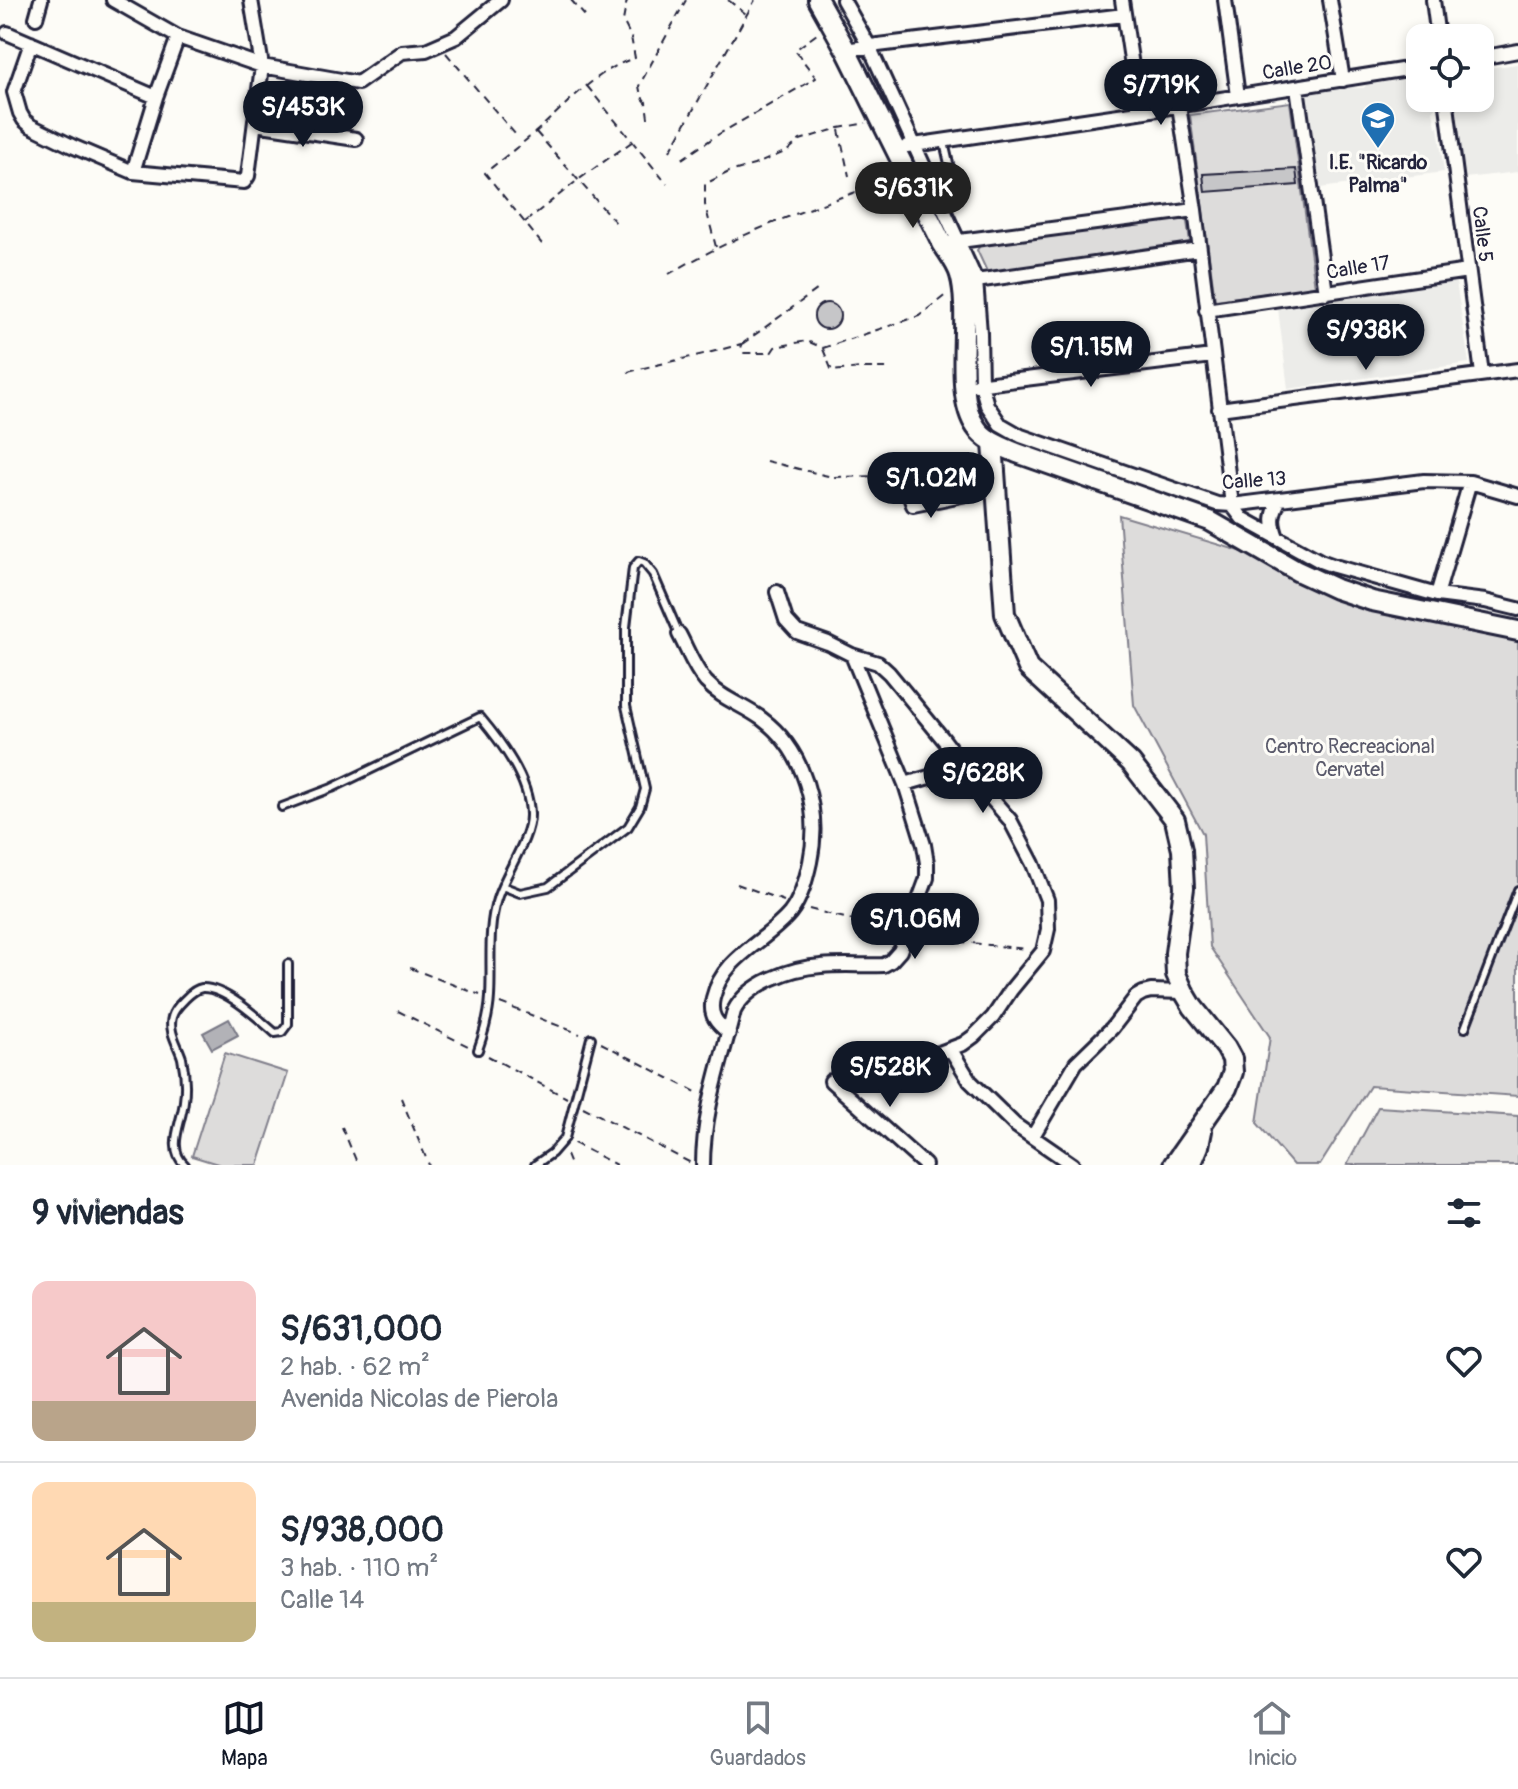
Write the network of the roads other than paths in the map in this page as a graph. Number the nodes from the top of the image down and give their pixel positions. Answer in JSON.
{"nodes":[{"id":1,"x":41,"y":0,"type":"edge"},
{"id":2,"x":113,"y":0,"type":"edge"},
{"id":3,"x":251,"y":0,"type":"edge"},
{"id":4,"x":501,"y":0,"type":"edge"},
{"id":5,"x":818,"y":0,"type":"edge"},
{"id":6,"x":843,"y":0,"type":"edge"},
{"id":7,"x":1122,"y":0,"type":"edge"},
{"id":8,"x":1225,"y":0,"type":"edge"},
{"id":9,"x":1330,"y":0,"type":"edge"},
{"id":10,"x":1433,"y":0,"type":"edge"},
{"id":11,"x":1124,"y":15,"type":"junction"},
{"id":12,"x":36,"y":18,"type":"dead end"},
{"id":13,"x":1436,"y":24,"type":"edge"},
{"id":14,"x":7,"y":33,"type":"dead end"},
{"id":15,"x":178,"y":37,"type":"junction"},
{"id":16,"x":31,"y":43,"type":"junction"},
{"id":17,"x":869,"y":46,"type":"junction"},
{"id":18,"x":846,"y":50,"type":"junction"},
{"id":19,"x":1518,"y":51,"type":"edge"},
{"id":20,"x":1494,"y":55,"type":"edge"},
{"id":21,"x":262,"y":66,"type":"junction"},
{"id":22,"x":1406,"y":69,"type":"edge"},
{"id":23,"x":1343,"y":80,"type":"junction"},
{"id":24,"x":1297,"y":87,"type":"junction"},
{"id":25,"x":1238,"y":96,"type":"junction"},
{"id":26,"x":156,"y":97,"type":"junction"},
{"id":27,"x":1179,"y":106,"type":"junction"},
{"id":28,"x":1139,"y":112,"type":"junction"},
{"id":29,"x":1448,"y":112,"type":"edge"},
{"id":30,"x":255,"y":124,"type":"junction"},
{"id":31,"x":356,"y":139,"type":"dead end"},
{"id":32,"x":944,"y":141,"type":"junction"},
{"id":33,"x":904,"y":147,"type":"junction"},
{"id":34,"x":133,"y":172,"type":"junction"},
{"id":35,"x":932,"y":183,"type":"junction"},
{"id":36,"x":1195,"y":210,"type":"junction"},
{"id":37,"x":950,"y":242,"type":"junction"},
{"id":38,"x":1199,"y":249,"type":"junction"},
{"id":39,"x":1468,"y":271,"type":"junction"},
{"id":40,"x":969,"y":282,"type":"junction"},
{"id":41,"x":1326,"y":293,"type":"junction"},
{"id":42,"x":1206,"y":310,"type":"junction"},
{"id":43,"x":1212,"y":356,"type":"junction"},
{"id":44,"x":1482,"y":374,"type":"junction"},
{"id":45,"x":1517,"y":374,"type":"edge"},
{"id":46,"x":973,"y":385,"type":"junction"},
{"id":47,"x":1219,"y":409,"type":"junction"},
{"id":48,"x":993,"y":443,"type":"junction"},
{"id":49,"x":902,"y":475,"type":"road end"},
{"id":50,"x":1470,"y":482,"type":"junction"},
{"id":51,"x":996,"y":488,"type":"junction"},
{"id":52,"x":1516,"y":491,"type":"edge"},
{"id":53,"x":1280,"y":499,"type":"junction"},
{"id":54,"x":1232,"y":505,"type":"junction"},
{"id":55,"x":1277,"y":537,"type":"junction"},
{"id":56,"x":777,"y":592,"type":"dead end"},
{"id":57,"x":1437,"y":595,"type":"junction"},
{"id":58,"x":1518,"y":609,"type":"edge"},
{"id":59,"x":1518,"y":631,"type":"edge"},
{"id":60,"x":679,"y":634,"type":"joint"},
{"id":61,"x":852,"y":655,"type":"junction"},
{"id":62,"x":964,"y":767,"type":"junction"},
{"id":63,"x":905,"y":784,"type":"junction"},
{"id":64,"x":282,"y":807,"type":"dead end"},
{"id":65,"x":502,"y":886,"type":"junction"},
{"id":66,"x":1518,"y":890,"type":"edge"},
{"id":67,"x":288,"y":964,"type":"dead end"},
{"id":68,"x":1184,"y":992,"type":"junction"},
{"id":69,"x":1465,"y":1028,"type":"dead end"},
{"id":70,"x":729,"y":1033,"type":"junction"},
{"id":71,"x":591,"y":1038,"type":"road end"},
{"id":72,"x":478,"y":1050,"type":"road end"},
{"id":73,"x":951,"y":1050,"type":"junction"},
{"id":74,"x":887,"y":1064,"type":"dead end"},
{"id":75,"x":831,"y":1081,"type":"dead end"},
{"id":76,"x":1200,"y":1124,"type":"junction"},
{"id":77,"x":1033,"y":1136,"type":"junction"},
{"id":78,"x":185,"y":1165,"type":"edge"},
{"id":79,"x":535,"y":1165,"type":"edge"},
{"id":80,"x":703,"y":1165,"type":"edge"},
{"id":81,"x":925,"y":1165,"type":"edge"},
{"id":82,"x":1073,"y":1165,"type":"edge"},
{"id":83,"x":1173,"y":1165,"type":"edge"},
{"id":84,"x":1191,"y":1165,"type":"edge"}],
"edges":[{"from":1,"to":12,"type":"street"},
{"from":2,"to":15,"type":"street"},
{"from":3,"to":21,"type":"street"},
{"from":4,"to":21,"type":"street"},
{"from":5,"to":18,"type":"street"},
{"from":6,"to":17,"type":"street"},
{"from":7,"to":11,"type":"street"},
{"from":8,"to":25,"type":"street"},
{"from":9,"to":23,"type":"street"},
{"from":10,"to":13,"type":"street"},
{"from":11,"to":17,"type":"street"},
{"from":11,"to":28,"type":"street"},
{"from":14,"to":16,"type":"street"},
{"from":15,"to":21,"type":"street"},
{"from":15,"to":26,"type":"street"},
{"from":16,"to":26,"type":"street"},
{"from":16,"to":34,"type":"street"},
{"from":17,"to":18,"type":"street"},
{"from":17,"to":33,"type":"street"},
{"from":18,"to":33,"type":"street"},
{"from":19,"to":20,"type":"street"},
{"from":21,"to":30,"type":"street"},
{"from":22,"to":23,"type":"street","name":"Calle 20"},
{"from":23,"to":24,"type":"street","name":"Calle 20"},
{"from":24,"to":25,"type":"street","name":"Calle 20"},
{"from":24,"to":41,"type":"street"},
{"from":25,"to":27,"type":"street","name":"Calle 20"},
{"from":26,"to":34,"type":"street"},
{"from":27,"to":28,"type":"street","name":"Calle 20"},
{"from":27,"to":36,"type":"street"},
{"from":28,"to":32,"type":"street","name":"Calle 20"},
{"from":29,"to":39,"type":"street","name":"Calle 5"},
{"from":30,"to":31,"type":"street"},
{"from":30,"to":34,"type":"street"},
{"from":32,"to":33,"type":"street","name":"Calle 20"},
{"from":32,"to":35,"type":"lane"},
{"from":33,"to":35,"type":"street"},
{"from":33,"to":37,"type":"street"},
{"from":35,"to":37,"type":"street"},
{"from":36,"to":37,"type":"street"},
{"from":36,"to":38,"type":"street"},
{"from":37,"to":40,"type":"street"},
{"from":38,"to":40,"type":"street"},
{"from":38,"to":42,"type":"street"},
{"from":39,"to":41,"type":"street","name":"Calle 17"},
{"from":39,"to":44,"type":"street","name":"Calle 5"},
{"from":40,"to":46,"type":"street"},
{"from":41,"to":42,"type":"street","name":"Calle 17"},
{"from":42,"to":43,"type":"street"},
{"from":43,"to":46,"type":"street"},
{"from":43,"to":47,"type":"street"},
{"from":44,"to":45,"type":"street"},
{"from":44,"to":47,"type":"street"},
{"from":46,"to":48,"type":"street"},
{"from":46,"to":54,"type":"street","name":"Calle 13"},
{"from":47,"to":54,"type":"street"},
{"from":48,"to":51,"type":"street"},
{"from":48,"to":59,"type":"street"},
{"from":49,"to":51,"type":"street"},
{"from":50,"to":52,"type":"street","name":"Calle 13"},
{"from":50,"to":53,"type":"street","name":"Calle 13"},
{"from":50,"to":57,"type":"street"},
{"from":51,"to":68,"type":"street"},
{"from":53,"to":54,"type":"street","name":"Calle 13"},
{"from":53,"to":55,"type":"street"},
{"from":54,"to":55,"type":"street"},
{"from":55,"to":57,"type":"street"},
{"from":56,"to":61,"type":"street"},
{"from":57,"to":58,"type":"street"},
{"from":60,"to":65,"type":"lane"},
{"from":60,"to":70,"type":"street"},
{"from":61,"to":62,"type":"street"},
{"from":61,"to":63,"type":"street"},
{"from":62,"to":63,"type":"street"},
{"from":62,"to":73,"type":"street"},
{"from":63,"to":70,"type":"street"},
{"from":64,"to":65,"type":"lane"},
{"from":65,"to":72,"type":"lane"},
{"from":66,"to":69,"type":"lane"},
{"from":67,"to":78,"type":"lane"},
{"from":68,"to":76,"type":"street"},
{"from":68,"to":77,"type":"street"},
{"from":70,"to":80,"type":"street"},
{"from":71,"to":79,"type":"lane"},
{"from":73,"to":74,"type":"street"},
{"from":73,"to":77,"type":"street"},
{"from":75,"to":81,"type":"street"},
{"from":76,"to":83,"type":"street"},
{"from":76,"to":84,"type":"street"},
{"from":77,"to":82,"type":"street"}]}
